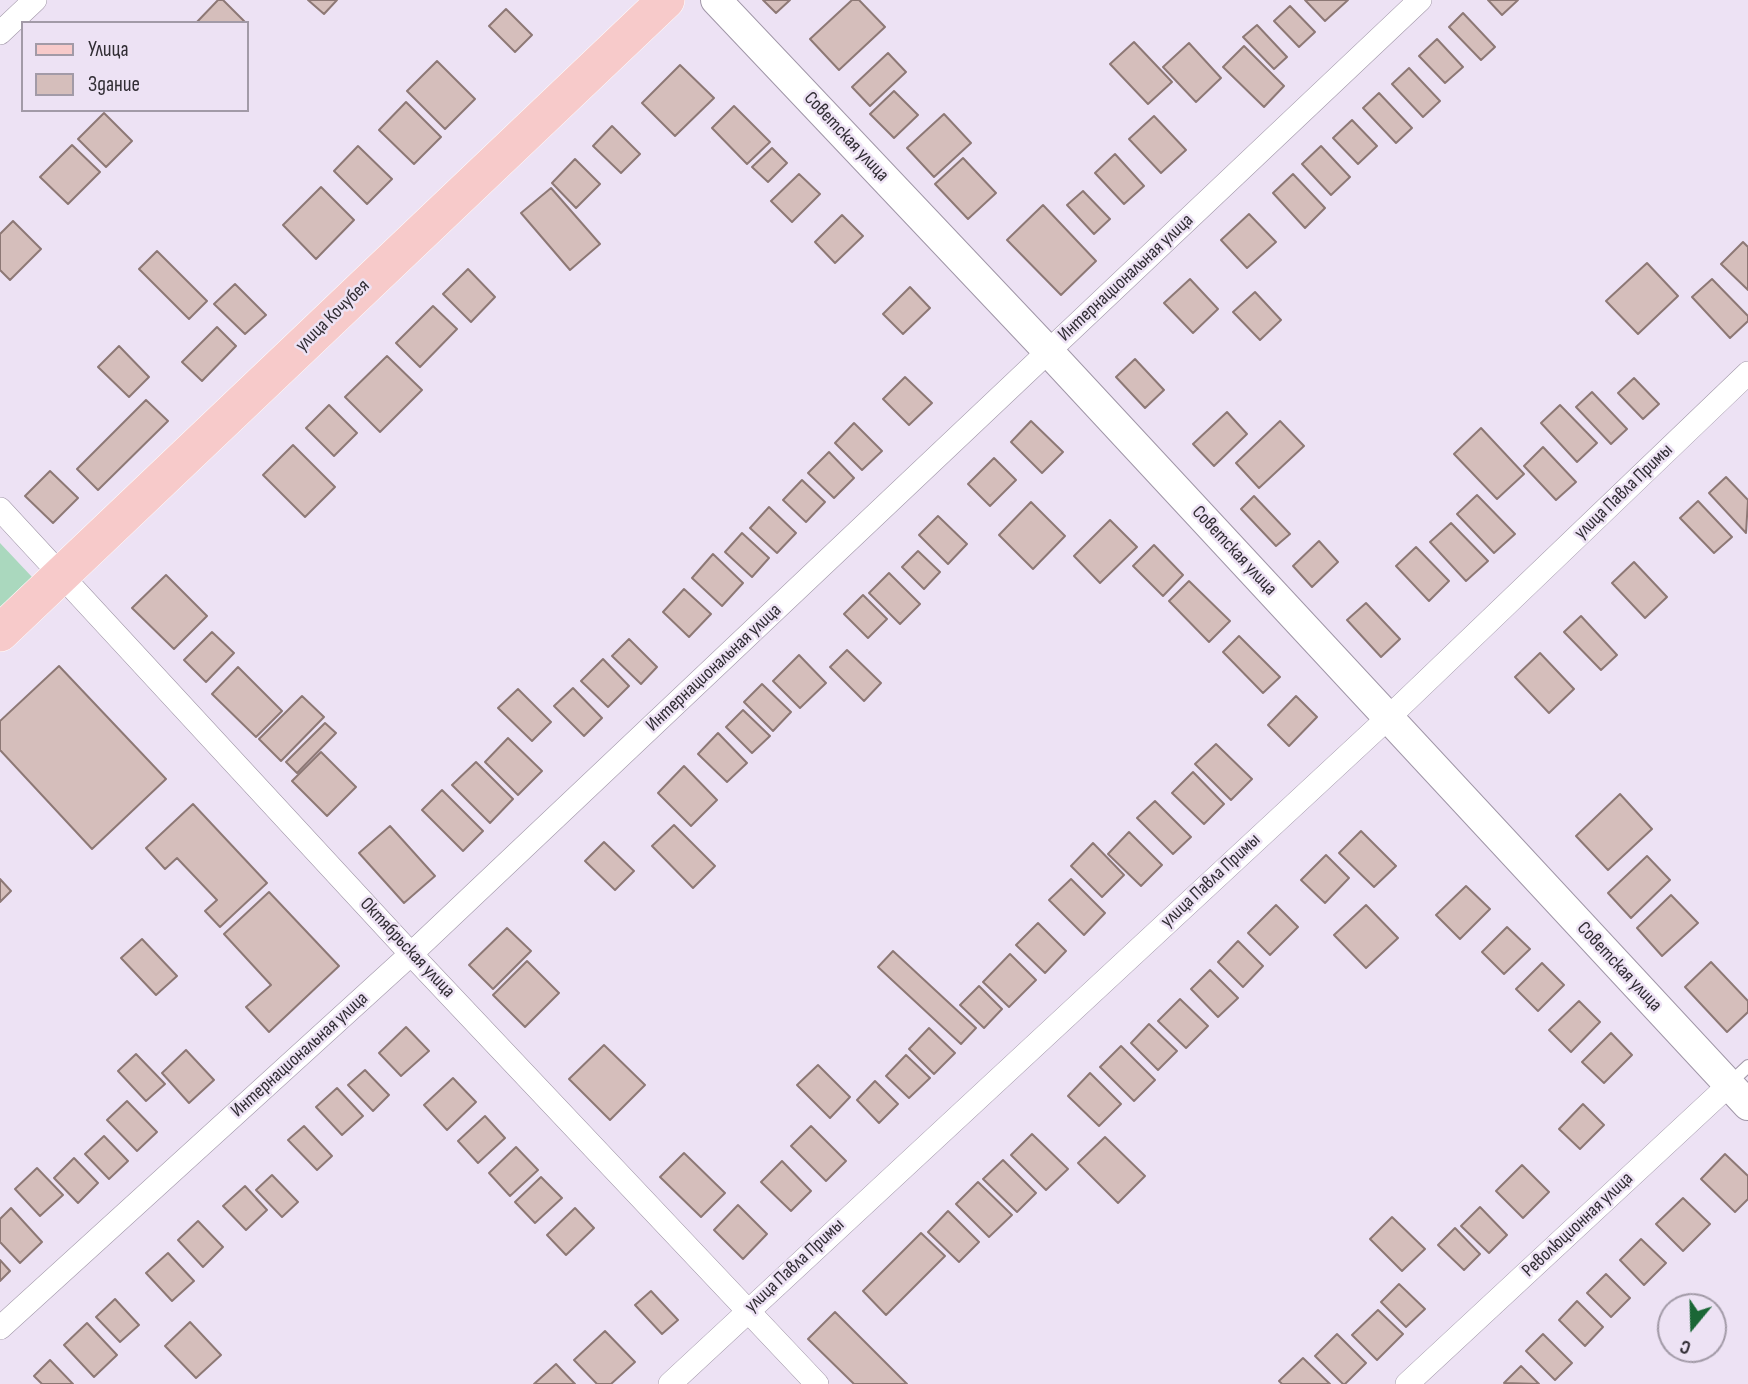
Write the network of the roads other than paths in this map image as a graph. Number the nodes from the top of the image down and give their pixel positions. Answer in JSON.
{"nodes":[{"id":1,"x":35,"y":0,"type":"edge"},
{"id":2,"x":666,"y":0,"type":"edge"},
{"id":3,"x":716,"y":0,"type":"edge"},
{"id":4,"x":1420,"y":0,"type":"edge"},
{"id":5,"x":0,"y":33,"type":"edge"},
{"id":6,"x":1048,"y":351,"type":"junction"},
{"id":7,"x":1748,"y":373,"type":"edge"},
{"id":8,"x":0,"y":509,"type":"edge"},
{"id":9,"x":62,"y":574,"type":"junction"},
{"id":10,"x":0,"y":633,"type":"edge"},
{"id":11,"x":1389,"y":717,"type":"junction"},
{"id":12,"x":411,"y":954,"type":"junction"},
{"id":13,"x":1742,"y":1085,"type":"edge"},
{"id":14,"x":748,"y":1310,"type":"junction"},
{"id":15,"x":0,"y":1328,"type":"edge"},
{"id":16,"x":670,"y":1384,"type":"edge"},
{"id":17,"x":817,"y":1384,"type":"edge"},
{"id":18,"x":1407,"y":1384,"type":"edge"}],
"edges":[{"from":1,"to":5,"type":"street"},
{"from":2,"to":9,"type":"main road","name":"улица Кочубея"},
{"from":3,"to":6,"type":"street","name":"Советская улица"},
{"from":4,"to":6,"type":"street","name":"Интернациональная улица"},
{"from":6,"to":11,"type":"street","name":"Советская улица"},
{"from":6,"to":12,"type":"street","name":"Интернациональная улица"},
{"from":7,"to":11,"type":"street","name":"улица Павла Примы"},
{"from":8,"to":9,"type":"street","name":"Октябрьская улица"},
{"from":9,"to":10,"type":"main road","name":"улица Кочубея"},
{"from":9,"to":12,"type":"street","name":"Октябрьская улица"},
{"from":11,"to":13,"type":"street","name":"Советская улица"},
{"from":11,"to":14,"type":"street","name":"улица Павла Примы"},
{"from":12,"to":14,"type":"street","name":"Октябрьская улица"},
{"from":12,"to":15,"type":"street","name":"Интернациональная улица"},
{"from":13,"to":18,"type":"street","name":"Революционная улица"},
{"from":14,"to":16,"type":"street","name":"улица Павла Примы"},
{"from":14,"to":17,"type":"street","name":"Октябрьская улица"}]}
